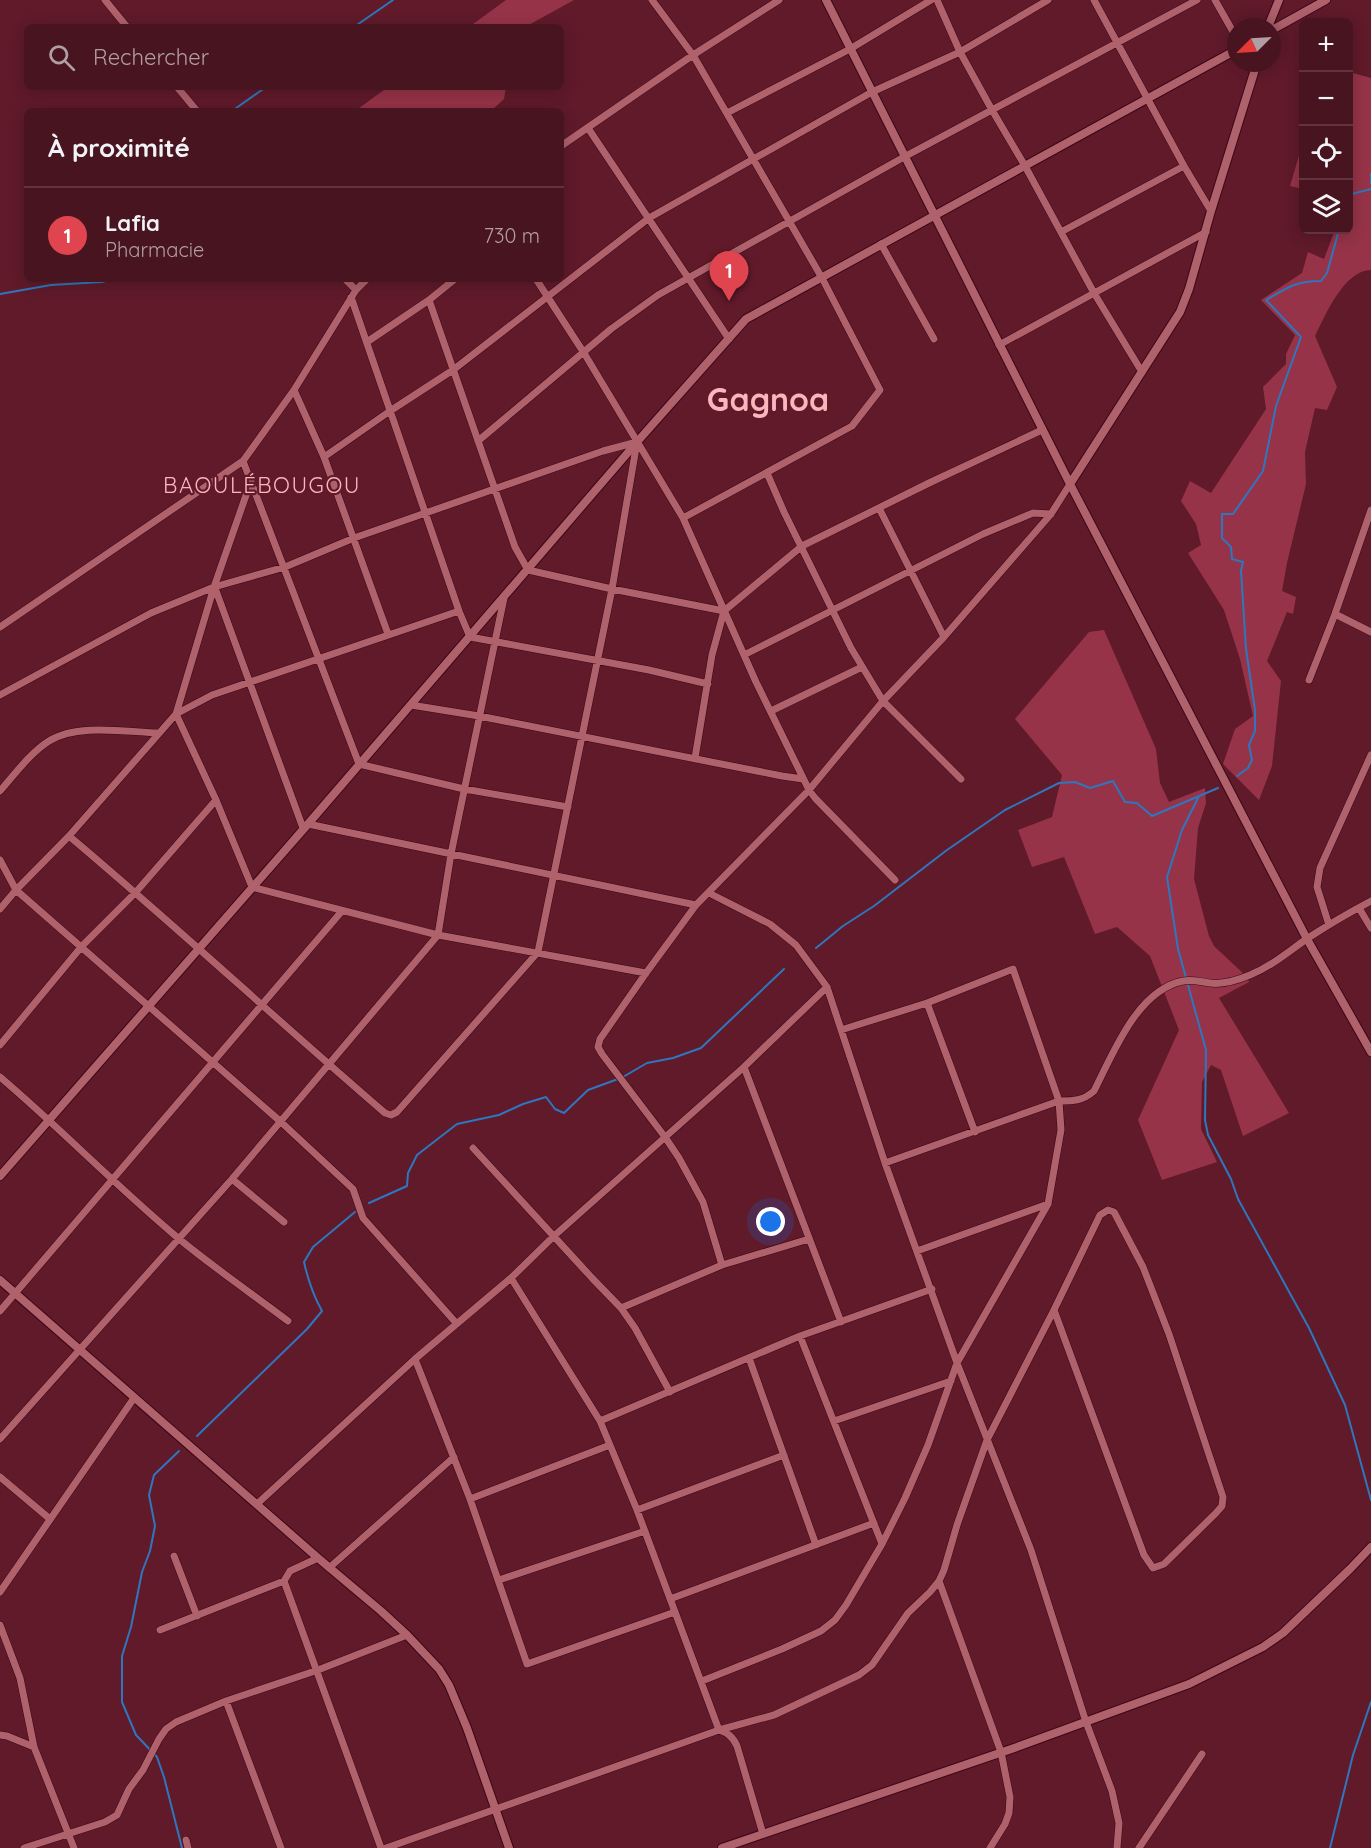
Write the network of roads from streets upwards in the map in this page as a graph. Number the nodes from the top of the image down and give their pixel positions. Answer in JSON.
{"nodes":[{"id":1,"x":105,"y":0,"type":"edge"},
{"id":2,"x":652,"y":0,"type":"edge"},
{"id":3,"x":779,"y":0,"type":"edge"},
{"id":4,"x":826,"y":0,"type":"edge"},
{"id":5,"x":931,"y":0,"type":"edge"},
{"id":6,"x":937,"y":0,"type":"edge"},
{"id":7,"x":1048,"y":0,"type":"edge"},
{"id":8,"x":1094,"y":0,"type":"edge"},
{"id":9,"x":1197,"y":0,"type":"edge"},
{"id":10,"x":1215,"y":0,"type":"edge"},
{"id":11,"x":1279,"y":0,"type":"edge"},
{"id":12,"x":1326,"y":0,"type":"edge"},
{"id":13,"x":1272,"y":18,"type":"edge"},
{"id":14,"x":1227,"y":21,"type":"edge"},
{"id":15,"x":125,"y":24,"type":"edge"},
{"id":16,"x":1281,"y":25,"type":"edge"},
{"id":17,"x":1117,"y":42,"type":"junction"},
{"id":18,"x":850,"y":49,"type":"junction"},
{"id":19,"x":960,"y":52,"type":"junction"},
{"id":20,"x":693,"y":55,"type":"junction"},
{"id":21,"x":1227,"y":55,"type":"edge"},
{"id":22,"x":1254,"y":72,"type":"edge"},
{"id":23,"x":180,"y":90,"type":"edge"},
{"id":24,"x":872,"y":92,"type":"junction"},
{"id":25,"x":1147,"y":98,"type":"junction"},
{"id":26,"x":194,"y":108,"type":"edge"},
{"id":27,"x":992,"y":110,"type":"junction"},
{"id":28,"x":727,"y":113,"type":"junction"},
{"id":29,"x":588,"y":128,"type":"junction"},
{"id":30,"x":564,"y":144,"type":"edge"},
{"id":31,"x":904,"y":157,"type":"junction"},
{"id":32,"x":753,"y":158,"type":"junction"},
{"id":33,"x":1025,"y":166,"type":"junction"},
{"id":34,"x":1184,"y":166,"type":"junction"},
{"id":35,"x":1210,"y":211,"type":"junction"},
{"id":36,"x":934,"y":217,"type":"junction"},
{"id":37,"x":649,"y":218,"type":"junction"},
{"id":38,"x":790,"y":222,"type":"junction"},
{"id":39,"x":1061,"y":232,"type":"junction"},
{"id":40,"x":1206,"y":232,"type":"junction"},
{"id":41,"x":881,"y":244,"type":"junction"},
{"id":42,"x":688,"y":277,"type":"junction"},
{"id":43,"x":822,"y":278,"type":"junction"},
{"id":44,"x":347,"y":282,"type":"edge"},
{"id":45,"x":364,"y":282,"type":"edge"},
{"id":46,"x":451,"y":282,"type":"edge"},
{"id":47,"x":538,"y":282,"type":"edge"},
{"id":48,"x":354,"y":293,"type":"junction"},
{"id":49,"x":1094,"y":293,"type":"junction"},
{"id":50,"x":547,"y":297,"type":"junction"},
{"id":51,"x":429,"y":300,"type":"junction"},
{"id":52,"x":729,"y":339,"type":"junction"},
{"id":53,"x":934,"y":339,"type":"dead end"},
{"id":54,"x":367,"y":342,"type":"junction"},
{"id":55,"x":999,"y":345,"type":"junction"},
{"id":56,"x":584,"y":353,"type":"junction"},
{"id":57,"x":453,"y":370,"type":"junction"},
{"id":58,"x":1142,"y":372,"type":"junction"},
{"id":59,"x":294,"y":390,"type":"junction"},
{"id":60,"x":390,"y":411,"type":"junction"},
{"id":61,"x":1042,"y":430,"type":"junction"},
{"id":62,"x":478,"y":441,"type":"junction"},
{"id":63,"x":637,"y":442,"type":"junction"},
{"id":64,"x":324,"y":457,"type":"junction"},
{"id":65,"x":243,"y":461,"type":"junction"},
{"id":66,"x":767,"y":473,"type":"junction"},
{"id":67,"x":251,"y":481,"type":"junction"},
{"id":68,"x":1070,"y":484,"type":"junction"},
{"id":69,"x":496,"y":489,"type":"junction"},
{"id":70,"x":879,"y":508,"type":"junction"},
{"id":71,"x":1371,"y":510,"type":"edge"},
{"id":72,"x":426,"y":513,"type":"junction"},
{"id":73,"x":1051,"y":514,"type":"junction"},
{"id":74,"x":683,"y":518,"type":"junction"},
{"id":75,"x":1370,"y":521,"type":"edge"},
{"id":76,"x":354,"y":538,"type":"junction"},
{"id":77,"x":802,"y":546,"type":"junction"},
{"id":78,"x":285,"y":567,"type":"junction"},
{"id":79,"x":528,"y":570,"type":"junction"},
{"id":80,"x":910,"y":571,"type":"junction"},
{"id":81,"x":214,"y":587,"type":"junction"},
{"id":82,"x":612,"y":589,"type":"junction"},
{"id":83,"x":504,"y":597,"type":"junction"},
{"id":84,"x":459,"y":610,"type":"junction"},
{"id":85,"x":832,"y":610,"type":"junction"},
{"id":86,"x":724,"y":611,"type":"junction"},
{"id":87,"x":1335,"y":614,"type":"junction"},
{"id":88,"x":0,"y":627,"type":"edge"},
{"id":89,"x":1371,"y":632,"type":"edge"},
{"id":90,"x":388,"y":634,"type":"junction"},
{"id":91,"x":470,"y":636,"type":"junction"},
{"id":92,"x":944,"y":637,"type":"junction"},
{"id":93,"x":495,"y":642,"type":"junction"},
{"id":94,"x":744,"y":655,"type":"junction"},
{"id":95,"x":320,"y":657,"type":"junction"},
{"id":96,"x":597,"y":661,"type":"junction"},
{"id":97,"x":862,"y":667,"type":"junction"},
{"id":98,"x":1309,"y":680,"type":"dead end"},
{"id":99,"x":250,"y":682,"type":"junction"},
{"id":100,"x":708,"y":684,"type":"junction"},
{"id":101,"x":0,"y":695,"type":"edge"},
{"id":102,"x":883,"y":701,"type":"junction"},
{"id":103,"x":411,"y":705,"type":"junction"},
{"id":104,"x":771,"y":711,"type":"junction"},
{"id":105,"x":176,"y":714,"type":"junction"},
{"id":106,"x":479,"y":716,"type":"junction"},
{"id":107,"x":159,"y":733,"type":"junction"},
{"id":108,"x":582,"y":736,"type":"junction"},
{"id":109,"x":1371,"y":755,"type":"edge"},
{"id":110,"x":695,"y":758,"type":"junction"},
{"id":111,"x":359,"y":764,"type":"junction"},
{"id":112,"x":803,"y":779,"type":"junction"},
{"id":113,"x":961,"y":779,"type":"dead end"},
{"id":114,"x":464,"y":789,"type":"junction"},
{"id":115,"x":809,"y":790,"type":"junction"},
{"id":116,"x":0,"y":791,"type":"edge"},
{"id":117,"x":216,"y":800,"type":"junction"},
{"id":118,"x":567,"y":807,"type":"junction"},
{"id":119,"x":305,"y":826,"type":"junction"},
{"id":120,"x":69,"y":836,"type":"junction"},
{"id":121,"x":451,"y":854,"type":"junction"},
{"id":122,"x":0,"y":860,"type":"edge"},
{"id":123,"x":554,"y":875,"type":"junction"},
{"id":124,"x":895,"y":880,"type":"dead end"},
{"id":125,"x":252,"y":887,"type":"junction"},
{"id":126,"x":16,"y":890,"type":"junction"},
{"id":127,"x":136,"y":892,"type":"junction"},
{"id":128,"x":709,"y":893,"type":"junction"},
{"id":129,"x":1371,"y":901,"type":"edge"},
{"id":130,"x":696,"y":905,"type":"junction"},
{"id":131,"x":1359,"y":908,"type":"junction"},
{"id":132,"x":0,"y":909,"type":"edge"},
{"id":133,"x":342,"y":911,"type":"junction"},
{"id":134,"x":1329,"y":925,"type":"junction"},
{"id":135,"x":1371,"y":928,"type":"edge"},
{"id":136,"x":438,"y":935,"type":"junction"},
{"id":137,"x":1307,"y":939,"type":"junction"},
{"id":138,"x":82,"y":946,"type":"junction"},
{"id":139,"x":197,"y":949,"type":"junction"},
{"id":140,"x":538,"y":952,"type":"junction"},
{"id":141,"x":646,"y":973,"type":"junction"},
{"id":142,"x":827,"y":987,"type":"junction"},
{"id":143,"x":927,"y":1003,"type":"junction"},
{"id":144,"x":262,"y":1005,"type":"junction"},
{"id":145,"x":148,"y":1006,"type":"junction"},
{"id":146,"x":841,"y":1030,"type":"junction"},
{"id":147,"x":0,"y":1045,"type":"edge"},
{"id":148,"x":1371,"y":1052,"type":"edge"},
{"id":149,"x":213,"y":1062,"type":"junction"},
{"id":150,"x":329,"y":1065,"type":"junction"},
{"id":151,"x":744,"y":1067,"type":"junction"},
{"id":152,"x":0,"y":1077,"type":"edge"},
{"id":153,"x":1059,"y":1101,"type":"junction"},
{"id":154,"x":49,"y":1119,"type":"junction"},
{"id":155,"x":281,"y":1122,"type":"junction"},
{"id":156,"x":975,"y":1132,"type":"junction"},
{"id":157,"x":666,"y":1137,"type":"junction"},
{"id":158,"x":473,"y":1148,"type":"dead end"},
{"id":159,"x":885,"y":1163,"type":"junction"},
{"id":160,"x":0,"y":1176,"type":"edge"},
{"id":161,"x":112,"y":1179,"type":"junction"},
{"id":162,"x":232,"y":1179,"type":"junction"},
{"id":163,"x":1048,"y":1204,"type":"junction"},
{"id":164,"x":284,"y":1222,"type":"dead end"},
{"id":165,"x":554,"y":1236,"type":"junction"},
{"id":166,"x":178,"y":1238,"type":"junction"},
{"id":167,"x":809,"y":1239,"type":"junction"},
{"id":168,"x":917,"y":1251,"type":"junction"},
{"id":169,"x":722,"y":1265,"type":"junction"},
{"id":170,"x":511,"y":1278,"type":"junction"},
{"id":171,"x":0,"y":1280,"type":"edge"},
{"id":172,"x":932,"y":1289,"type":"junction"},
{"id":173,"x":15,"y":1293,"type":"junction"},
{"id":174,"x":621,"y":1308,"type":"junction"},
{"id":175,"x":1054,"y":1310,"type":"junction"},
{"id":176,"x":0,"y":1311,"type":"edge"},
{"id":177,"x":288,"y":1321,"type":"dead end"},
{"id":178,"x":841,"y":1322,"type":"junction"},
{"id":179,"x":457,"y":1324,"type":"junction"},
{"id":180,"x":800,"y":1336,"type":"junction"},
{"id":181,"x":80,"y":1351,"type":"junction"},
{"id":182,"x":749,"y":1358,"type":"junction"},
{"id":183,"x":416,"y":1359,"type":"junction"},
{"id":184,"x":957,"y":1363,"type":"junction"},
{"id":185,"x":951,"y":1381,"type":"junction"},
{"id":186,"x":670,"y":1392,"type":"junction"},
{"id":187,"x":134,"y":1398,"type":"junction"},
{"id":188,"x":600,"y":1421,"type":"junction"},
{"id":189,"x":834,"y":1421,"type":"junction"},
{"id":190,"x":0,"y":1439,"type":"edge"},
{"id":191,"x":987,"y":1440,"type":"junction"},
{"id":192,"x":610,"y":1445,"type":"junction"},
{"id":193,"x":784,"y":1455,"type":"junction"},
{"id":194,"x":454,"y":1457,"type":"junction"},
{"id":195,"x":0,"y":1477,"type":"edge"},
{"id":196,"x":470,"y":1499,"type":"junction"},
{"id":197,"x":257,"y":1504,"type":"junction"},
{"id":198,"x":637,"y":1510,"type":"junction"},
{"id":199,"x":50,"y":1519,"type":"junction"},
{"id":200,"x":874,"y":1523,"type":"junction"},
{"id":201,"x":645,"y":1531,"type":"junction"},
{"id":202,"x":882,"y":1544,"type":"junction"},
{"id":203,"x":816,"y":1545,"type":"junction"},
{"id":204,"x":1371,"y":1547,"type":"edge"},
{"id":205,"x":174,"y":1556,"type":"dead end"},
{"id":206,"x":318,"y":1558,"type":"junction"},
{"id":207,"x":329,"y":1568,"type":"junction"},
{"id":208,"x":499,"y":1580,"type":"junction"},
{"id":209,"x":284,"y":1581,"type":"junction"},
{"id":210,"x":939,"y":1581,"type":"junction"},
{"id":211,"x":0,"y":1592,"type":"edge"},
{"id":212,"x":670,"y":1599,"type":"junction"},
{"id":213,"x":675,"y":1612,"type":"junction"},
{"id":214,"x":197,"y":1616,"type":"junction"},
{"id":215,"x":0,"y":1624,"type":"edge"},
{"id":216,"x":160,"y":1630,"type":"dead end"},
{"id":217,"x":406,"y":1635,"type":"junction"},
{"id":218,"x":318,"y":1670,"type":"junction"},
{"id":219,"x":702,"y":1681,"type":"junction"},
{"id":220,"x":226,"y":1701,"type":"junction"},
{"id":221,"x":1086,"y":1722,"type":"junction"},
{"id":222,"x":719,"y":1730,"type":"junction"},
{"id":223,"x":0,"y":1735,"type":"edge"},
{"id":224,"x":34,"y":1747,"type":"junction"},
{"id":225,"x":1001,"y":1752,"type":"junction"},
{"id":226,"x":1202,"y":1754,"type":"dead end"},
{"id":227,"x":495,"y":1809,"type":"junction"},
{"id":228,"x":68,"y":1833,"type":"junction"},
{"id":229,"x":763,"y":1834,"type":"junction"},
{"id":230,"x":24,"y":1848,"type":"edge"},
{"id":231,"x":74,"y":1848,"type":"edge"},
{"id":232,"x":280,"y":1848,"type":"edge"},
{"id":233,"x":381,"y":1848,"type":"edge"},
{"id":234,"x":386,"y":1848,"type":"edge"},
{"id":235,"x":509,"y":1848,"type":"edge"},
{"id":236,"x":722,"y":1848,"type":"edge"},
{"id":237,"x":990,"y":1848,"type":"edge"},
{"id":238,"x":1117,"y":1848,"type":"edge"},
{"id":239,"x":1139,"y":1848,"type":"edge"}],
"edges":[{"from":1,"to":15,"type":"street"},
{"from":2,"to":20,"type":"street"},
{"from":3,"to":20,"type":"street"},
{"from":4,"to":18,"type":"street"},
{"from":5,"to":18,"type":"street"},
{"from":6,"to":19,"type":"street"},
{"from":7,"to":19,"type":"street"},
{"from":8,"to":17,"type":"street"},
{"from":9,"to":17,"type":"street"},
{"from":10,"to":14,"type":"street"},
{"from":11,"to":13,"type":"street"},
{"from":12,"to":16,"type":"street"},
{"from":17,"to":25,"type":"street"},
{"from":17,"to":27,"type":"street"},
{"from":18,"to":24,"type":"street"},
{"from":18,"to":28,"type":"street"},
{"from":19,"to":24,"type":"street"},
{"from":19,"to":27,"type":"street"},
{"from":20,"to":28,"type":"street"},
{"from":20,"to":29,"type":"street"},
{"from":21,"to":25,"type":"street"},
{"from":22,"to":35,"type":"street"},
{"from":23,"to":26,"type":"street"},
{"from":24,"to":31,"type":"street"},
{"from":24,"to":32,"type":"street"},
{"from":25,"to":33,"type":"street"},
{"from":25,"to":34,"type":"street"},
{"from":27,"to":31,"type":"street"},
{"from":27,"to":33,"type":"street"},
{"from":28,"to":32,"type":"street"},
{"from":29,"to":30,"type":"street"},
{"from":29,"to":37,"type":"street"},
{"from":31,"to":36,"type":"street"},
{"from":31,"to":38,"type":"street"},
{"from":32,"to":37,"type":"street"},
{"from":32,"to":38,"type":"street"},
{"from":33,"to":36,"type":"street"},
{"from":33,"to":39,"type":"street"},
{"from":34,"to":35,"type":"street"},
{"from":34,"to":39,"type":"street"},
{"from":35,"to":40,"type":"street"},
{"from":36,"to":41,"type":"street"},
{"from":36,"to":55,"type":"street"},
{"from":37,"to":42,"type":"street"},
{"from":37,"to":50,"type":"street"},
{"from":38,"to":42,"type":"street"},
{"from":38,"to":43,"type":"street"},
{"from":39,"to":49,"type":"street"},
{"from":40,"to":49,"type":"street"},
{"from":40,"to":58,"type":"street"},
{"from":41,"to":43,"type":"street"},
{"from":41,"to":53,"type":"street"},
{"from":42,"to":52,"type":"street"},
{"from":42,"to":56,"type":"street"},
{"from":43,"to":52,"type":"street"},
{"from":43,"to":66,"type":"street"},
{"from":44,"to":48,"type":"street"},
{"from":45,"to":48,"type":"street"},
{"from":46,"to":51,"type":"street"},
{"from":47,"to":50,"type":"street"},
{"from":48,"to":54,"type":"street"},
{"from":48,"to":59,"type":"street"},
{"from":49,"to":55,"type":"street"},
{"from":49,"to":58,"type":"street"},
{"from":50,"to":56,"type":"street"},
{"from":50,"to":57,"type":"street"},
{"from":51,"to":54,"type":"street"},
{"from":51,"to":57,"type":"street"},
{"from":52,"to":63,"type":"street"},
{"from":54,"to":60,"type":"street"},
{"from":55,"to":61,"type":"street"},
{"from":56,"to":62,"type":"street"},
{"from":56,"to":63,"type":"street"},
{"from":57,"to":60,"type":"street"},
{"from":57,"to":62,"type":"street"},
{"from":58,"to":68,"type":"street"},
{"from":59,"to":64,"type":"street"},
{"from":59,"to":65,"type":"street"},
{"from":60,"to":64,"type":"street"},
{"from":60,"to":72,"type":"street"},
{"from":61,"to":68,"type":"street"},
{"from":61,"to":70,"type":"street"},
{"from":62,"to":69,"type":"street"},
{"from":63,"to":69,"type":"street"},
{"from":63,"to":74,"type":"street"},
{"from":63,"to":79,"type":"street"},
{"from":63,"to":82,"type":"street"},
{"from":64,"to":76,"type":"street"},
{"from":65,"to":67,"type":"street"},
{"from":65,"to":88,"type":"street"},
{"from":66,"to":74,"type":"street"},
{"from":66,"to":77,"type":"street"},
{"from":67,"to":78,"type":"street"},
{"from":67,"to":81,"type":"street"},
{"from":68,"to":73,"type":"street"},
{"from":68,"to":137,"type":"street"},
{"from":69,"to":72,"type":"street"},
{"from":69,"to":79,"type":"street"},
{"from":70,"to":77,"type":"street"},
{"from":70,"to":80,"type":"street"},
{"from":71,"to":75,"type":"street"},
{"from":72,"to":76,"type":"street"},
{"from":72,"to":84,"type":"street"},
{"from":73,"to":80,"type":"street"},
{"from":73,"to":92,"type":"street"},
{"from":74,"to":86,"type":"street"},
{"from":75,"to":87,"type":"street"},
{"from":76,"to":78,"type":"street"},
{"from":76,"to":90,"type":"street"},
{"from":77,"to":85,"type":"street"},
{"from":77,"to":86,"type":"street"},
{"from":78,"to":81,"type":"street"},
{"from":78,"to":95,"type":"street"},
{"from":79,"to":82,"type":"street"},
{"from":79,"to":83,"type":"street"},
{"from":80,"to":85,"type":"street"},
{"from":80,"to":92,"type":"street"},
{"from":81,"to":99,"type":"street"},
{"from":81,"to":101,"type":"street"},
{"from":81,"to":105,"type":"street"},
{"from":82,"to":86,"type":"street"},
{"from":82,"to":96,"type":"street"},
{"from":83,"to":91,"type":"street"},
{"from":83,"to":93,"type":"street"},
{"from":84,"to":90,"type":"street"},
{"from":84,"to":91,"type":"street"},
{"from":85,"to":94,"type":"street"},
{"from":85,"to":97,"type":"street"},
{"from":86,"to":94,"type":"street"},
{"from":86,"to":100,"type":"street"},
{"from":87,"to":89,"type":"street"},
{"from":87,"to":98,"type":"street"},
{"from":90,"to":95,"type":"street"},
{"from":91,"to":93,"type":"street"},
{"from":91,"to":103,"type":"street"},
{"from":92,"to":102,"type":"street"},
{"from":93,"to":96,"type":"street"},
{"from":93,"to":106,"type":"street"},
{"from":94,"to":104,"type":"street"},
{"from":95,"to":99,"type":"street"},
{"from":95,"to":111,"type":"street"},
{"from":96,"to":100,"type":"street"},
{"from":96,"to":108,"type":"street"},
{"from":97,"to":102,"type":"street"},
{"from":97,"to":104,"type":"street"},
{"from":99,"to":105,"type":"street"},
{"from":99,"to":119,"type":"street"},
{"from":100,"to":110,"type":"street"},
{"from":102,"to":113,"type":"street"},
{"from":102,"to":115,"type":"street"},
{"from":103,"to":106,"type":"street"},
{"from":103,"to":111,"type":"street"},
{"from":104,"to":112,"type":"street"},
{"from":105,"to":107,"type":"street"},
{"from":105,"to":117,"type":"street"},
{"from":106,"to":108,"type":"street"},
{"from":106,"to":114,"type":"street"},
{"from":107,"to":116,"type":"street"},
{"from":107,"to":120,"type":"street"},
{"from":108,"to":110,"type":"street"},
{"from":108,"to":118,"type":"street"},
{"from":109,"to":134,"type":"street"},
{"from":110,"to":112,"type":"street"},
{"from":111,"to":114,"type":"street"},
{"from":111,"to":119,"type":"street"},
{"from":112,"to":115,"type":"street"},
{"from":114,"to":118,"type":"street"},
{"from":114,"to":121,"type":"street"},
{"from":115,"to":124,"type":"street"},
{"from":115,"to":128,"type":"street"},
{"from":117,"to":125,"type":"street"},
{"from":117,"to":127,"type":"street"},
{"from":118,"to":123,"type":"street"},
{"from":119,"to":121,"type":"street"},
{"from":119,"to":125,"type":"street"},
{"from":120,"to":126,"type":"street"},
{"from":120,"to":127,"type":"street"},
{"from":121,"to":123,"type":"street"},
{"from":121,"to":136,"type":"street"},
{"from":122,"to":126,"type":"street"},
{"from":123,"to":130,"type":"street"},
{"from":123,"to":140,"type":"street"},
{"from":125,"to":133,"type":"street"},
{"from":125,"to":139,"type":"street"},
{"from":126,"to":132,"type":"street"},
{"from":126,"to":138,"type":"street"},
{"from":127,"to":138,"type":"street"},
{"from":127,"to":139,"type":"street"},
{"from":128,"to":130,"type":"street"},
{"from":128,"to":142,"type":"street"},
{"from":129,"to":131,"type":"street"},
{"from":130,"to":141,"type":"street"},
{"from":131,"to":134,"type":"street"},
{"from":131,"to":135,"type":"street"},
{"from":133,"to":136,"type":"street"},
{"from":133,"to":144,"type":"street"},
{"from":134,"to":137,"type":"street"},
{"from":136,"to":140,"type":"street"},
{"from":136,"to":150,"type":"street"},
{"from":137,"to":148,"type":"street"},
{"from":137,"to":153,"type":"street"},
{"from":138,"to":145,"type":"street"},
{"from":138,"to":147,"type":"street"},
{"from":139,"to":144,"type":"street"},
{"from":139,"to":145,"type":"street"},
{"from":140,"to":141,"type":"street"},
{"from":140,"to":150,"type":"street"},
{"from":141,"to":157,"type":"street"},
{"from":142,"to":146,"type":"street"},
{"from":142,"to":151,"type":"street"},
{"from":143,"to":146,"type":"street"},
{"from":143,"to":153,"type":"street"},
{"from":143,"to":156,"type":"street"},
{"from":144,"to":149,"type":"street"},
{"from":144,"to":150,"type":"street"},
{"from":145,"to":149,"type":"street"},
{"from":145,"to":154,"type":"street"},
{"from":146,"to":159,"type":"street"},
{"from":149,"to":155,"type":"street"},
{"from":149,"to":161,"type":"street"},
{"from":150,"to":155,"type":"street"},
{"from":151,"to":157,"type":"street"},
{"from":151,"to":167,"type":"street"},
{"from":152,"to":154,"type":"street"},
{"from":153,"to":156,"type":"street"},
{"from":153,"to":163,"type":"street"},
{"from":154,"to":160,"type":"street"},
{"from":154,"to":161,"type":"street"},
{"from":155,"to":162,"type":"street"},
{"from":155,"to":179,"type":"street"},
{"from":156,"to":159,"type":"street"},
{"from":157,"to":165,"type":"street"},
{"from":157,"to":169,"type":"street"},
{"from":158,"to":165,"type":"street"},
{"from":159,"to":168,"type":"street"},
{"from":161,"to":166,"type":"street"},
{"from":161,"to":173,"type":"street"},
{"from":162,"to":164,"type":"street"},
{"from":162,"to":166,"type":"street"},
{"from":163,"to":168,"type":"street"},
{"from":163,"to":184,"type":"street"},
{"from":165,"to":170,"type":"street"},
{"from":165,"to":174,"type":"street"},
{"from":166,"to":177,"type":"street"},
{"from":166,"to":181,"type":"street"},
{"from":167,"to":169,"type":"street"},
{"from":167,"to":178,"type":"street"},
{"from":168,"to":172,"type":"street"},
{"from":169,"to":174,"type":"street"},
{"from":170,"to":179,"type":"street"},
{"from":170,"to":188,"type":"street"},
{"from":171,"to":173,"type":"street"},
{"from":172,"to":178,"type":"street"},
{"from":172,"to":184,"type":"street"},
{"from":173,"to":176,"type":"street"},
{"from":173,"to":181,"type":"street"},
{"from":174,"to":186,"type":"street"},
{"from":175,"to":175,"type":"street"},
{"from":175,"to":191,"type":"street"},
{"from":178,"to":180,"type":"street"},
{"from":179,"to":183,"type":"street"},
{"from":180,"to":182,"type":"street"},
{"from":180,"to":189,"type":"street"},
{"from":181,"to":187,"type":"street"},
{"from":181,"to":190,"type":"street"},
{"from":182,"to":186,"type":"street"},
{"from":182,"to":193,"type":"street"},
{"from":183,"to":194,"type":"street"},
{"from":183,"to":197,"type":"street"},
{"from":184,"to":185,"type":"street"},
{"from":184,"to":191,"type":"street"},
{"from":185,"to":189,"type":"street"},
{"from":185,"to":202,"type":"street"},
{"from":186,"to":188,"type":"street"},
{"from":187,"to":197,"type":"street"},
{"from":187,"to":199,"type":"street"},
{"from":188,"to":192,"type":"street"},
{"from":189,"to":200,"type":"street"},
{"from":191,"to":210,"type":"street"},
{"from":191,"to":221,"type":"street"},
{"from":192,"to":196,"type":"street"},
{"from":192,"to":198,"type":"street"},
{"from":193,"to":198,"type":"street"},
{"from":193,"to":203,"type":"street"},
{"from":194,"to":196,"type":"street"},
{"from":194,"to":207,"type":"street"},
{"from":195,"to":199,"type":"street"},
{"from":196,"to":208,"type":"street"},
{"from":197,"to":206,"type":"street"},
{"from":198,"to":201,"type":"street"},
{"from":199,"to":211,"type":"street"},
{"from":200,"to":202,"type":"street"},
{"from":200,"to":203,"type":"street"},
{"from":201,"to":208,"type":"street"},
{"from":201,"to":212,"type":"street"},
{"from":202,"to":219,"type":"street"},
{"from":203,"to":212,"type":"street"},
{"from":204,"to":221,"type":"street"},
{"from":205,"to":214,"type":"street"},
{"from":206,"to":207,"type":"street"},
{"from":206,"to":209,"type":"street"},
{"from":207,"to":217,"type":"street"},
{"from":208,"to":213,"type":"street"},
{"from":209,"to":214,"type":"street"},
{"from":209,"to":218,"type":"street"},
{"from":210,"to":222,"type":"street"},
{"from":210,"to":225,"type":"street"},
{"from":212,"to":213,"type":"street"},
{"from":213,"to":219,"type":"street"},
{"from":214,"to":216,"type":"street"},
{"from":215,"to":224,"type":"street"},
{"from":217,"to":218,"type":"street"},
{"from":217,"to":227,"type":"street"},
{"from":218,"to":220,"type":"street"},
{"from":218,"to":233,"type":"street"},
{"from":219,"to":222,"type":"street"},
{"from":220,"to":228,"type":"street"},
{"from":220,"to":232,"type":"street"},
{"from":221,"to":225,"type":"street"},
{"from":221,"to":238,"type":"street"},
{"from":222,"to":227,"type":"street"},
{"from":222,"to":229,"type":"street"},
{"from":223,"to":224,"type":"street"},
{"from":224,"to":228,"type":"street"},
{"from":225,"to":229,"type":"street"},
{"from":225,"to":237,"type":"street"},
{"from":226,"to":239,"type":"street"},
{"from":227,"to":234,"type":"street"},
{"from":227,"to":235,"type":"street"},
{"from":228,"to":230,"type":"street"},
{"from":228,"to":231,"type":"street"},
{"from":229,"to":236,"type":"street"}]}
